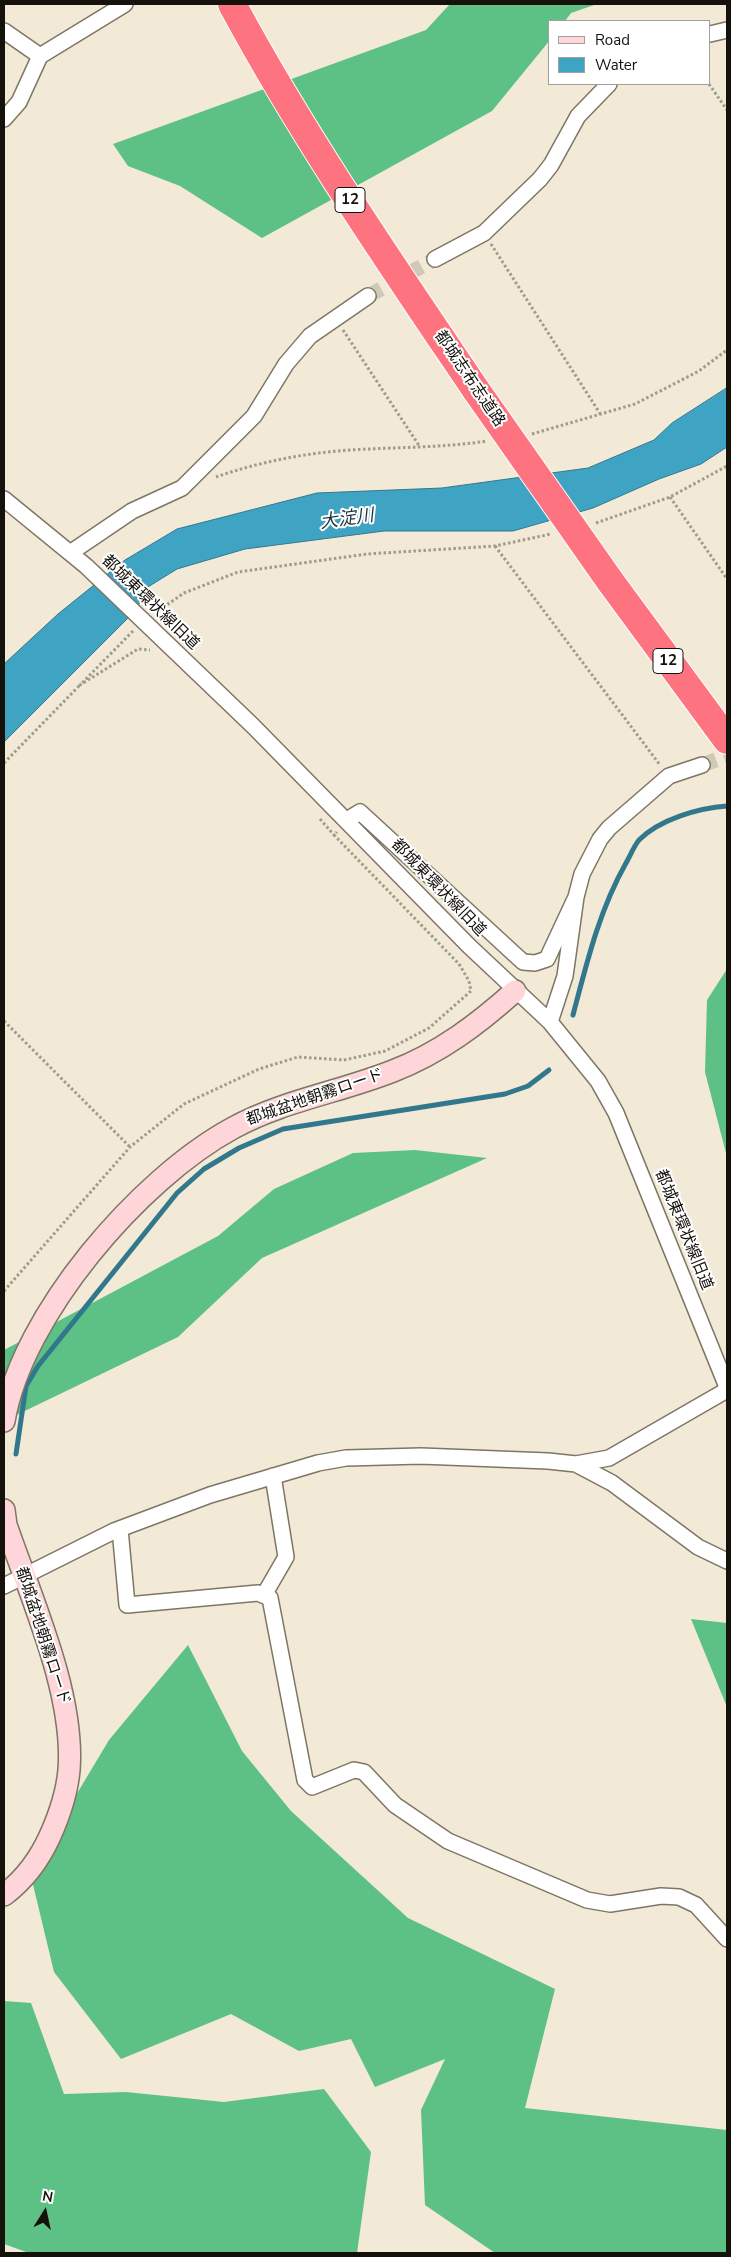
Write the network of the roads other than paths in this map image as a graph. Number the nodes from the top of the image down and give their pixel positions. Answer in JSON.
{"nodes":[{"id":1,"x":125,"y":4,"type":"edge"},
{"id":2,"x":232,"y":4,"type":"edge"},
{"id":3,"x":727,"y":30,"type":"edge"},
{"id":4,"x":4,"y":31,"type":"edge"},
{"id":5,"x":711,"y":34,"type":"edge"},
{"id":6,"x":40,"y":56,"type":"junction"},
{"id":7,"x":608,"y":85,"type":"edge"},
{"id":8,"x":4,"y":119,"type":"edge"},
{"id":9,"x":436,"y":259,"type":"tunnel mouth"},
{"id":10,"x":368,"y":296,"type":"tunnel mouth"},
{"id":11,"x":4,"y":499,"type":"edge"},
{"id":12,"x":70,"y":553,"type":"junction"},
{"id":13,"x":727,"y":740,"type":"edge"},
{"id":14,"x":702,"y":765,"type":"tunnel mouth"},
{"id":15,"x":348,"y":820,"type":"junction"},
{"id":16,"x":576,"y":897,"type":"junction"},
{"id":17,"x":515,"y":991,"type":"junction"},
{"id":18,"x":550,"y":1022,"type":"junction"},
{"id":19,"x":727,"y":1389,"type":"edge"},
{"id":20,"x":4,"y":1421,"type":"edge"},
{"id":21,"x":576,"y":1464,"type":"junction"},
{"id":22,"x":272,"y":1476,"type":"junction"},
{"id":23,"x":4,"y":1510,"type":"edge"},
{"id":24,"x":120,"y":1529,"type":"junction"},
{"id":25,"x":727,"y":1561,"type":"edge"},
{"id":26,"x":24,"y":1577,"type":"junction"},
{"id":27,"x":4,"y":1586,"type":"edge"},
{"id":28,"x":264,"y":1595,"type":"junction"},
{"id":29,"x":4,"y":1895,"type":"edge"},
{"id":30,"x":727,"y":1939,"type":"edge"}],
"edges":[{"from":1,"to":6,"type":"street"},
{"from":2,"to":13,"type":"highway","name":"都城志布志道路","number":"12","bridge":true},
{"from":3,"to":5,"type":"street"},
{"from":4,"to":6,"type":"street"},
{"from":6,"to":8,"type":"street"},
{"from":7,"to":9,"type":"street"},
{"from":10,"to":12,"type":"street"},
{"from":11,"to":12,"type":"street","name":"都城東環状線旧道"},
{"from":12,"to":15,"type":"street","name":"都城東環状線旧道"},
{"from":14,"to":16,"type":"street"},
{"from":15,"to":16,"type":"street"},
{"from":15,"to":17,"type":"street","name":"都城東環状線旧道"},
{"from":16,"to":18,"type":"street"},
{"from":17,"to":18,"type":"street","name":"都城東環状線旧道"},
{"from":17,"to":20,"type":"street","name":"都城盆地朝霧ロード"},
{"from":18,"to":19,"type":"street","name":"都城東環状線旧道"},
{"from":19,"to":21,"type":"street"},
{"from":21,"to":22,"type":"street"},
{"from":21,"to":25,"type":"street"},
{"from":22,"to":24,"type":"street"},
{"from":22,"to":28,"type":"street"},
{"from":23,"to":26,"type":"street","name":"都城盆地朝霧ロード"},
{"from":24,"to":26,"type":"street"},
{"from":24,"to":28,"type":"street"},
{"from":26,"to":27,"type":"street"},
{"from":26,"to":29,"type":"street","name":"都城盆地朝霧ロード"},
{"from":28,"to":30,"type":"street"}]}
